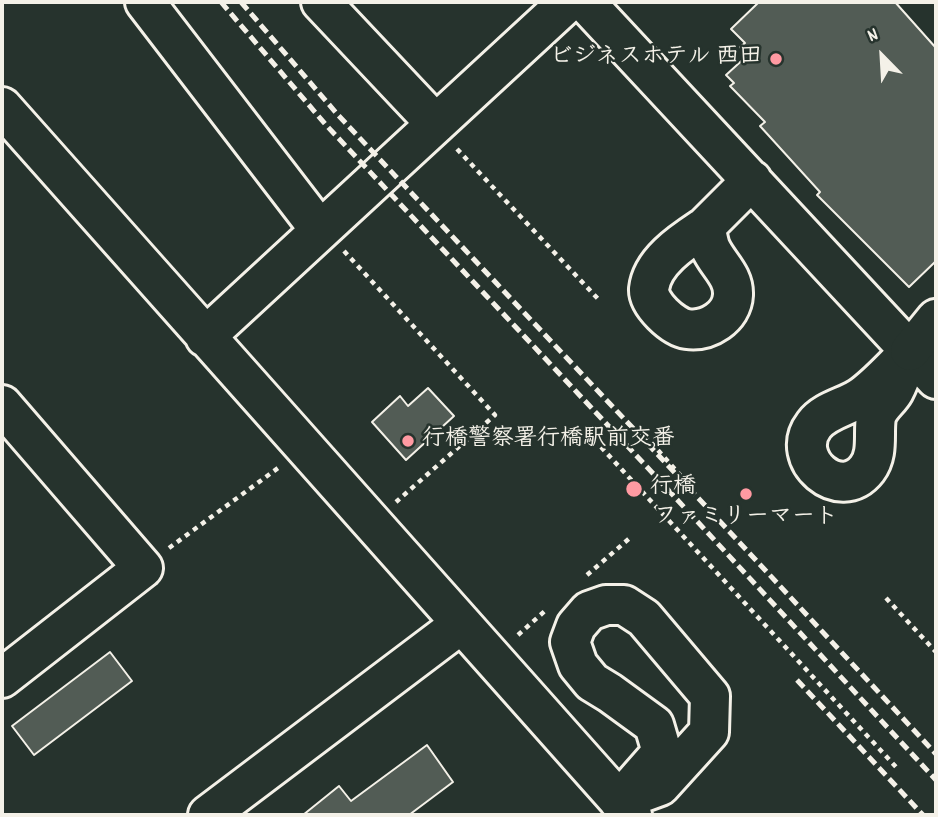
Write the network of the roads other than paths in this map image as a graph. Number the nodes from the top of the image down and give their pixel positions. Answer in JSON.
{"nodes":[{"id":1,"x":145,"y":2,"type":"edge"},
{"id":2,"x":321,"y":2,"type":"edge"},
{"id":3,"x":568,"y":2,"type":"edge"},
{"id":4,"x":584,"y":2,"type":"edge"},
{"id":5,"x":6,"y":119,"type":"edge"},
{"id":6,"x":446,"y":136,"type":"junction"},
{"id":7,"x":752,"y":180,"type":"junction"},
{"id":8,"x":705,"y":227,"type":"dead end"},
{"id":9,"x":332,"y":240,"type":"junction"},
{"id":10,"x":936,"y":319,"type":"edge"},
{"id":11,"x":205,"y":337,"type":"junction"},
{"id":12,"x":910,"y":351,"type":"junction"},
{"id":13,"x":936,"y":379,"type":"edge"},
{"id":14,"x":2,"y":405,"type":"edge"},
{"id":15,"x":461,"y":624,"type":"junction"},
{"id":16,"x":4,"y":672,"type":"edge"},
{"id":17,"x":625,"y":808,"type":"edge"},
{"id":18,"x":208,"y":815,"type":"edge"}],
"edges":[{"from":1,"to":9,"type":"street"},
{"from":2,"to":6,"type":"street"},
{"from":3,"to":6,"type":"street"},
{"from":4,"to":7,"type":"street"},
{"from":5,"to":11,"type":"street"},
{"from":6,"to":9,"type":"street"},
{"from":7,"to":8,"type":"street"},
{"from":7,"to":12,"type":"street"},
{"from":9,"to":11,"type":"street"},
{"from":10,"to":12,"type":"street"},
{"from":11,"to":15,"type":"street"},
{"from":12,"to":13,"type":"street"},
{"from":14,"to":16,"type":"street"},
{"from":15,"to":17,"type":"street"},
{"from":15,"to":18,"type":"street"},
{"from":17,"to":17,"type":"street"}]}
